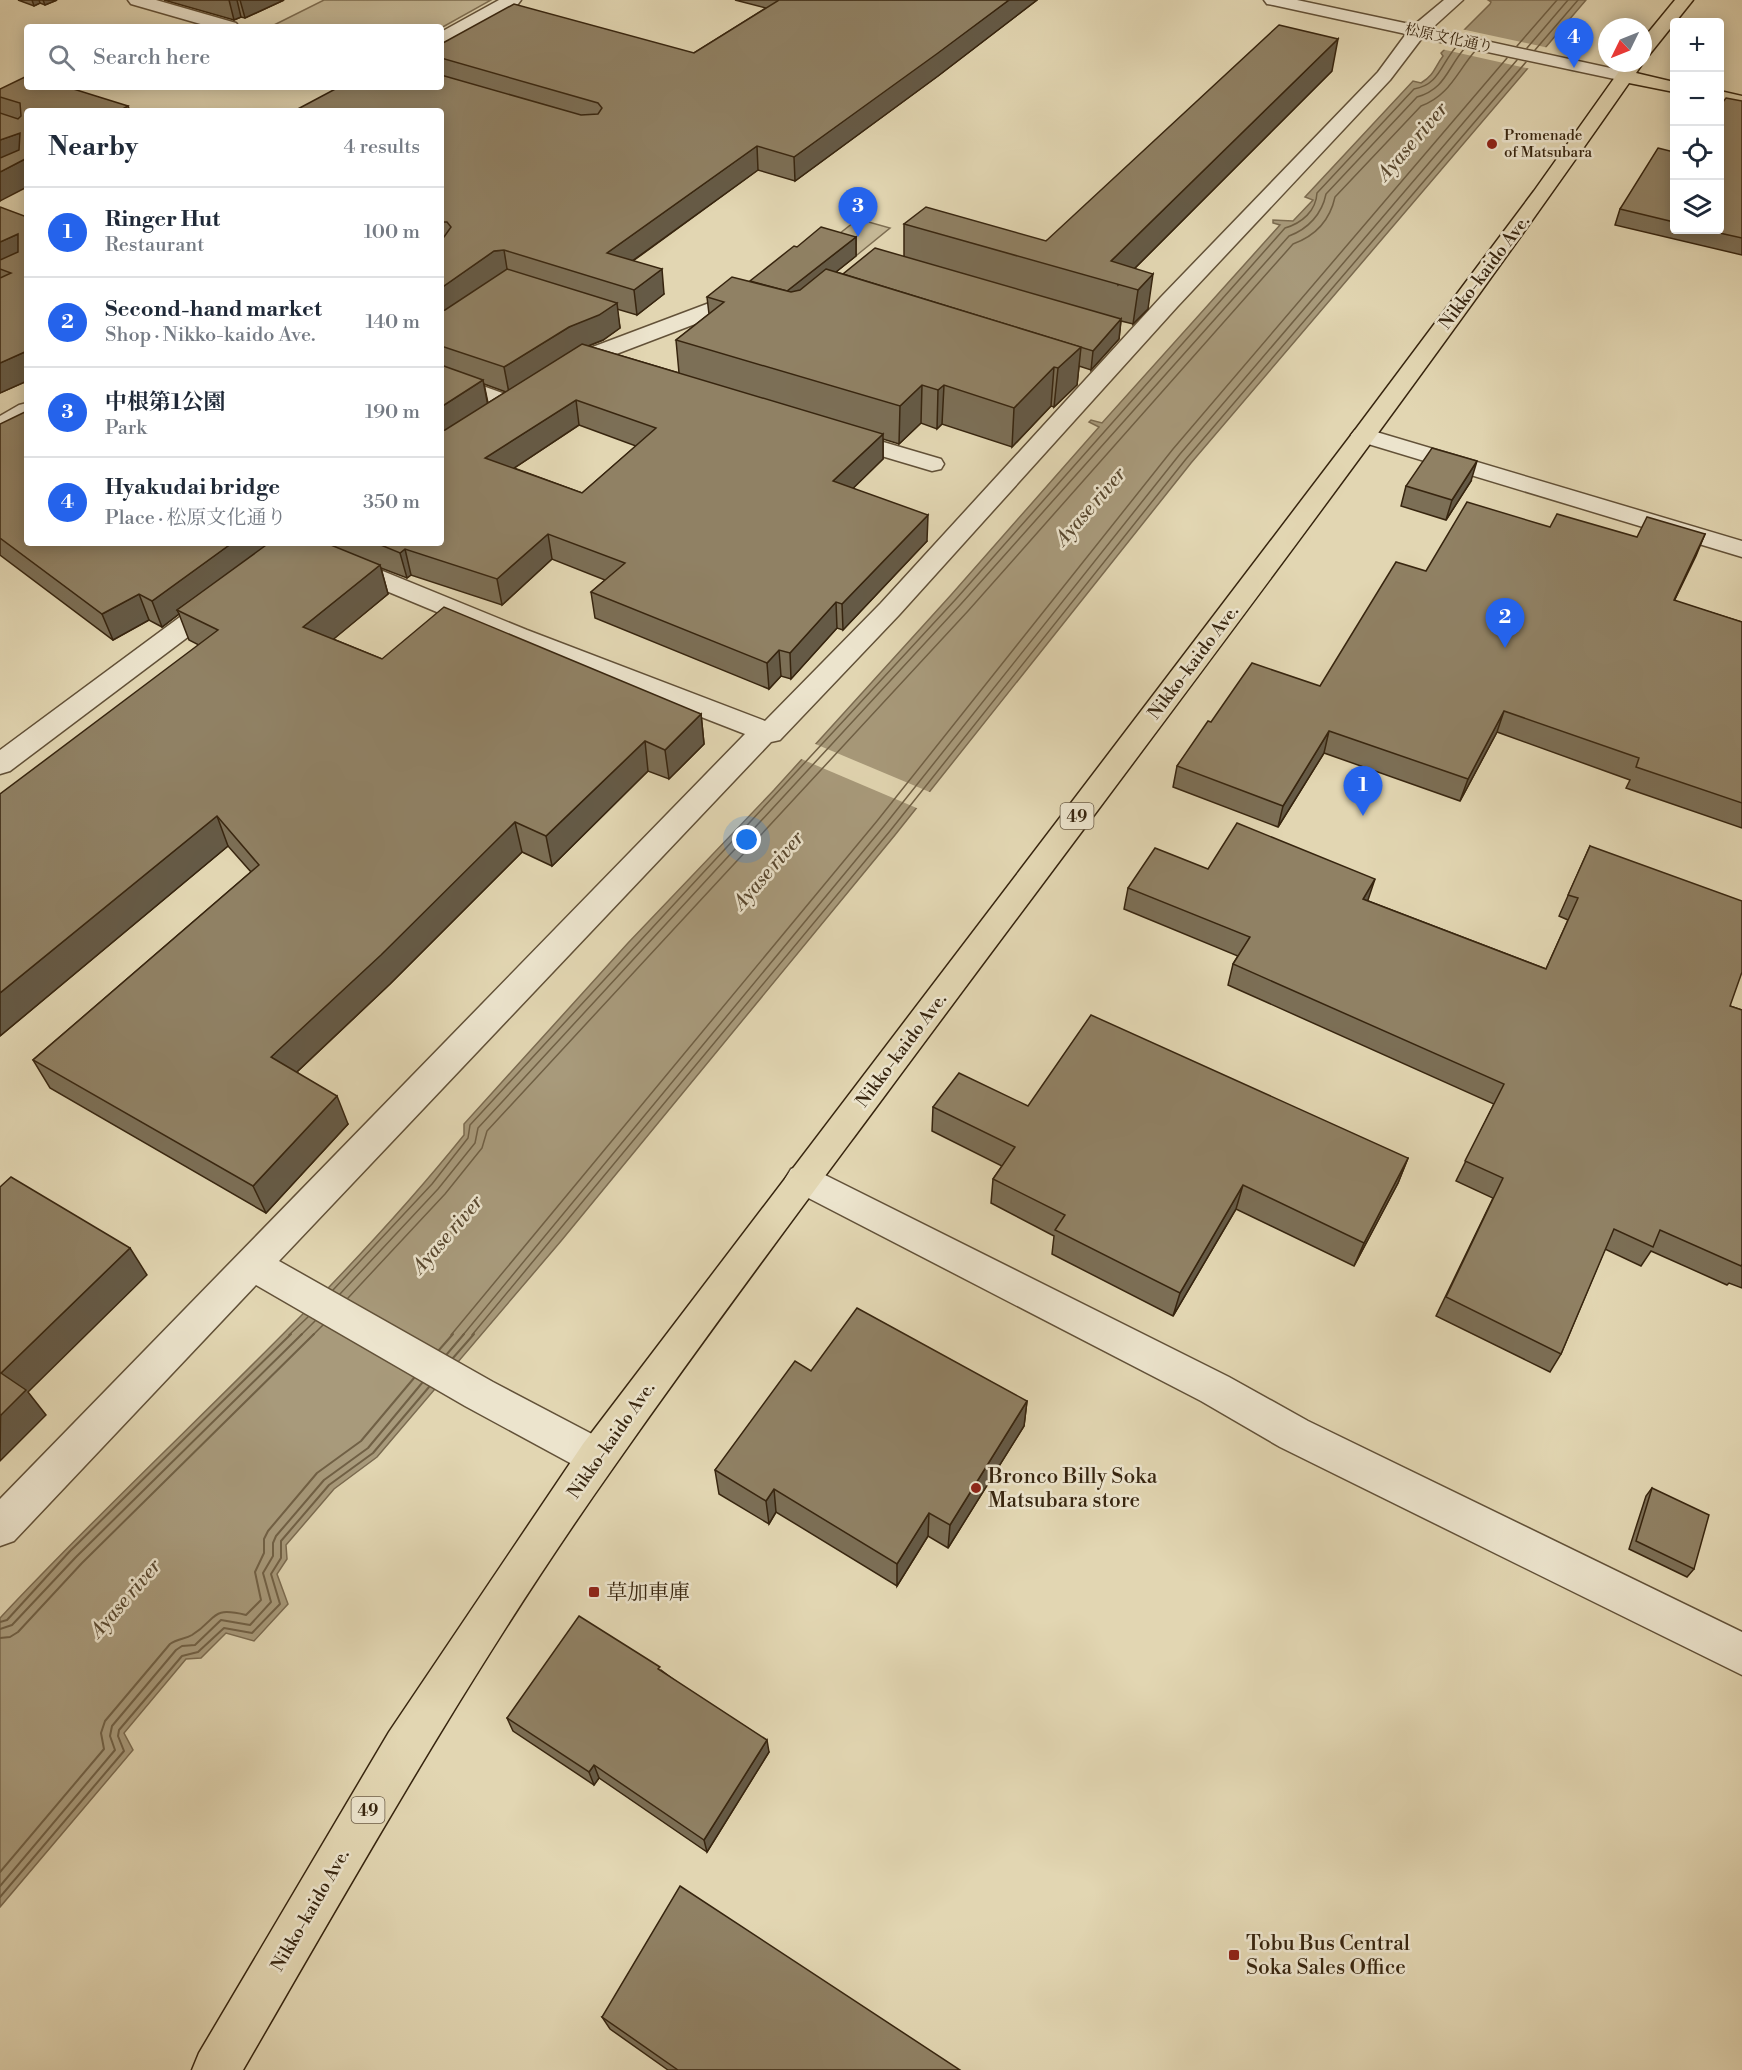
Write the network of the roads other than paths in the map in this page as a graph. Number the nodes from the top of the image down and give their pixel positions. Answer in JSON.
{"nodes":[{"id":1,"x":136,"y":0,"type":"edge"},
{"id":2,"x":512,"y":0,"type":"edge"},
{"id":3,"x":1273,"y":0,"type":"edge"},
{"id":4,"x":1454,"y":0,"type":"edge"},
{"id":5,"x":1684,"y":0,"type":"edge"},
{"id":6,"x":220,"y":24,"type":"edge"},
{"id":7,"x":1426,"y":34,"type":"junction"},
{"id":8,"x":444,"y":37,"type":"edge"},
{"id":9,"x":1652,"y":40,"type":"edge"},
{"id":10,"x":1598,"y":66,"type":"edge"},
{"id":11,"x":1628,"y":72,"type":"edge"},
{"id":12,"x":1634,"y":72,"type":"edge"},
{"id":13,"x":1670,"y":85,"type":"edge"},
{"id":14,"x":1724,"y":98,"type":"edge"},
{"id":15,"x":1742,"y":102,"type":"edge"},
{"id":16,"x":771,"y":315,"type":"edge"},
{"id":17,"x":622,"y":319,"type":"dead end"},
{"id":18,"x":1117,"y":329,"type":"edge"},
{"id":19,"x":656,"y":330,"type":"junction"},
{"id":20,"x":1139,"y":336,"type":"junction"},
{"id":21,"x":582,"y":359,"type":"junction"},
{"id":22,"x":616,"y":369,"type":"edge"},
{"id":23,"x":444,"y":379,"type":"edge"},
{"id":24,"x":528,"y":393,"type":"junction"},
{"id":25,"x":24,"y":412,"type":"edge"},
{"id":26,"x":491,"y":417,"type":"edge"},
{"id":27,"x":0,"y":426,"type":"edge"},
{"id":28,"x":819,"y":430,"type":"edge"},
{"id":29,"x":1364,"y":435,"type":"junction"},
{"id":30,"x":24,"y":436,"type":"edge"},
{"id":31,"x":933,"y":464,"type":"dead end"},
{"id":32,"x":290,"y":547,"type":"edge"},
{"id":33,"x":1742,"y":549,"type":"edge"},
{"id":34,"x":239,"y":586,"type":"edge"},
{"id":35,"x":765,"y":731,"type":"junction"},
{"id":36,"x":0,"y":764,"type":"edge"},
{"id":37,"x":803,"y":1179,"type":"junction"},
{"id":38,"x":251,"y":1264,"type":"junction"},
{"id":39,"x":597,"y":1458,"type":"junction"},
{"id":40,"x":0,"y":1527,"type":"edge"},
{"id":41,"x":1742,"y":1654,"type":"edge"},
{"id":42,"x":216,"y":2070,"type":"edge"}],
"edges":[{"from":1,"to":6,"type":"street"},
{"from":2,"to":8,"type":"street"},
{"from":3,"to":7,"type":"street","name":"松原文化通り"},
{"from":4,"to":7,"type":"street"},
{"from":5,"to":9,"type":"main road"},
{"from":7,"to":10,"type":"street","name":"松原文化通り"},
{"from":7,"to":20,"type":"street"},
{"from":11,"to":29,"type":"main road","name":"Nikko-kaido Ave.","number":"49"},
{"from":12,"to":13,"type":"main road"},
{"from":14,"to":15,"type":"main road"},
{"from":16,"to":19,"type":"street"},
{"from":17,"to":19,"type":"street"},
{"from":18,"to":20,"type":"street"},
{"from":19,"to":21,"type":"street"},
{"from":20,"to":35,"type":"street"},
{"from":21,"to":22,"type":"street"},
{"from":21,"to":24,"type":"street"},
{"from":23,"to":24,"type":"street"},
{"from":24,"to":26,"type":"street"},
{"from":25,"to":27,"type":"street"},
{"from":27,"to":30,"type":"street"},
{"from":28,"to":31,"type":"street"},
{"from":29,"to":33,"type":"street"},
{"from":29,"to":37,"type":"main road","name":"Nikko-kaido Ave.","number":"49"},
{"from":32,"to":35,"type":"street"},
{"from":34,"to":36,"type":"street"},
{"from":35,"to":38,"type":"street"},
{"from":37,"to":39,"type":"main road","name":"Nikko-kaido Ave.","number":"49"},
{"from":37,"to":41,"type":"street"},
{"from":38,"to":39,"type":"street"},
{"from":38,"to":40,"type":"street"},
{"from":39,"to":42,"type":"main road","name":"Nikko-kaido Ave.","number":"49"}]}
